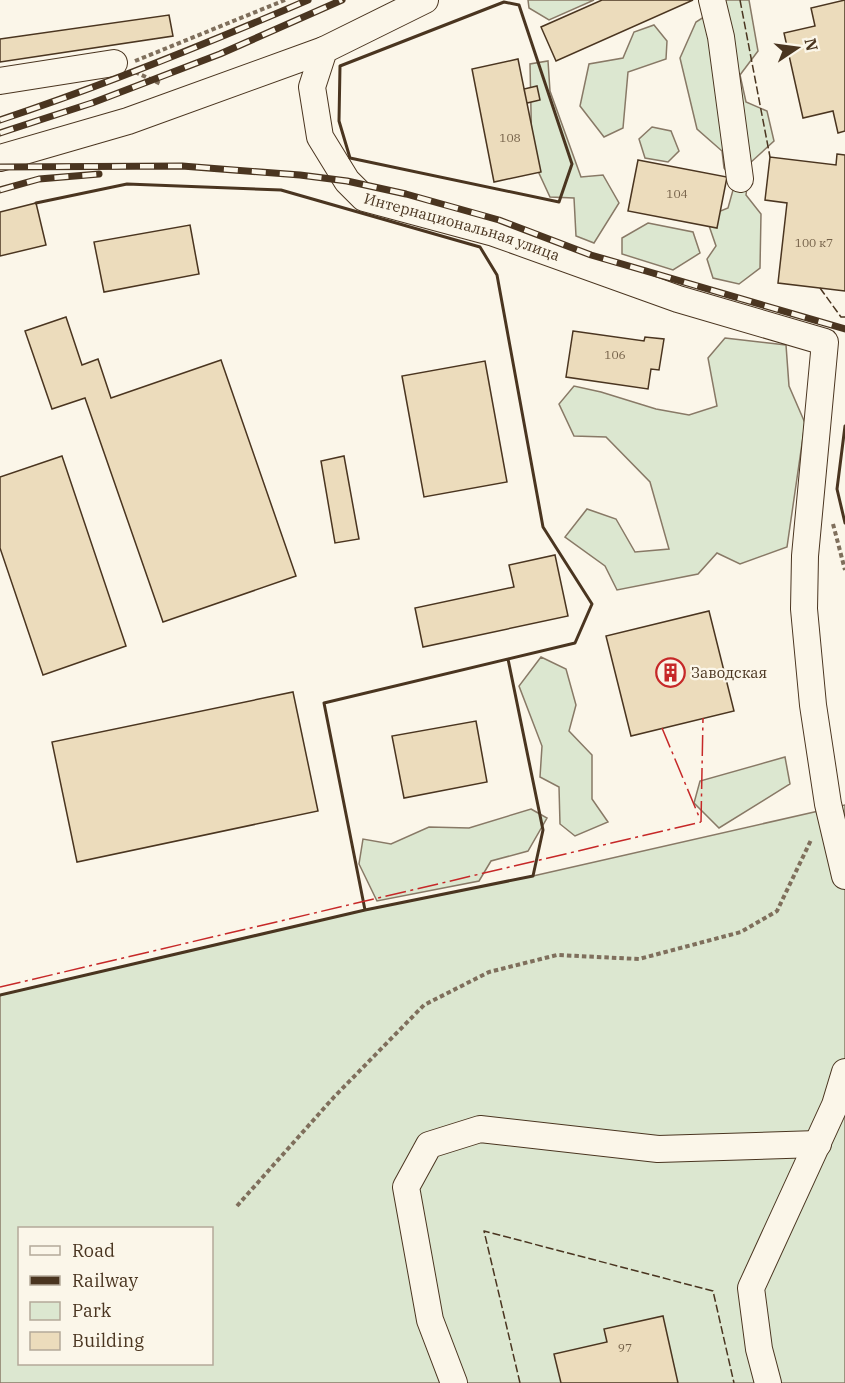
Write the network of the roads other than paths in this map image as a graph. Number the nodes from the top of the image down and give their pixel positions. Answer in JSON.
{"nodes":[{"id":1,"x":425,"y":0,"type":"edge"},
{"id":2,"x":712,"y":0,"type":"edge"},
{"id":3,"x":324,"y":50,"type":"junction"},
{"id":4,"x":114,"y":63,"type":"road end"},
{"id":5,"x":0,"y":81,"type":"edge"},
{"id":6,"x":0,"y":158,"type":"edge"},
{"id":7,"x":740,"y":179,"type":"dead end"},
{"id":8,"x":845,"y":876,"type":"edge"},
{"id":9,"x":845,"y":1072,"type":"edge"},
{"id":10,"x":818,"y":1144,"type":"junction"},
{"id":11,"x":454,"y":1383,"type":"edge"},
{"id":12,"x":768,"y":1383,"type":"edge"}],
"edges":[{"from":1,"to":3,"type":"street"},
{"from":2,"to":7,"type":"street"},
{"from":3,"to":6,"type":"street"},
{"from":3,"to":8,"type":"street","name":"Интернациональная улица"},
{"from":4,"to":5,"type":"street"},
{"from":9,"to":10,"type":"street"},
{"from":10,"to":11,"type":"street"},
{"from":10,"to":12,"type":"street"}]}
